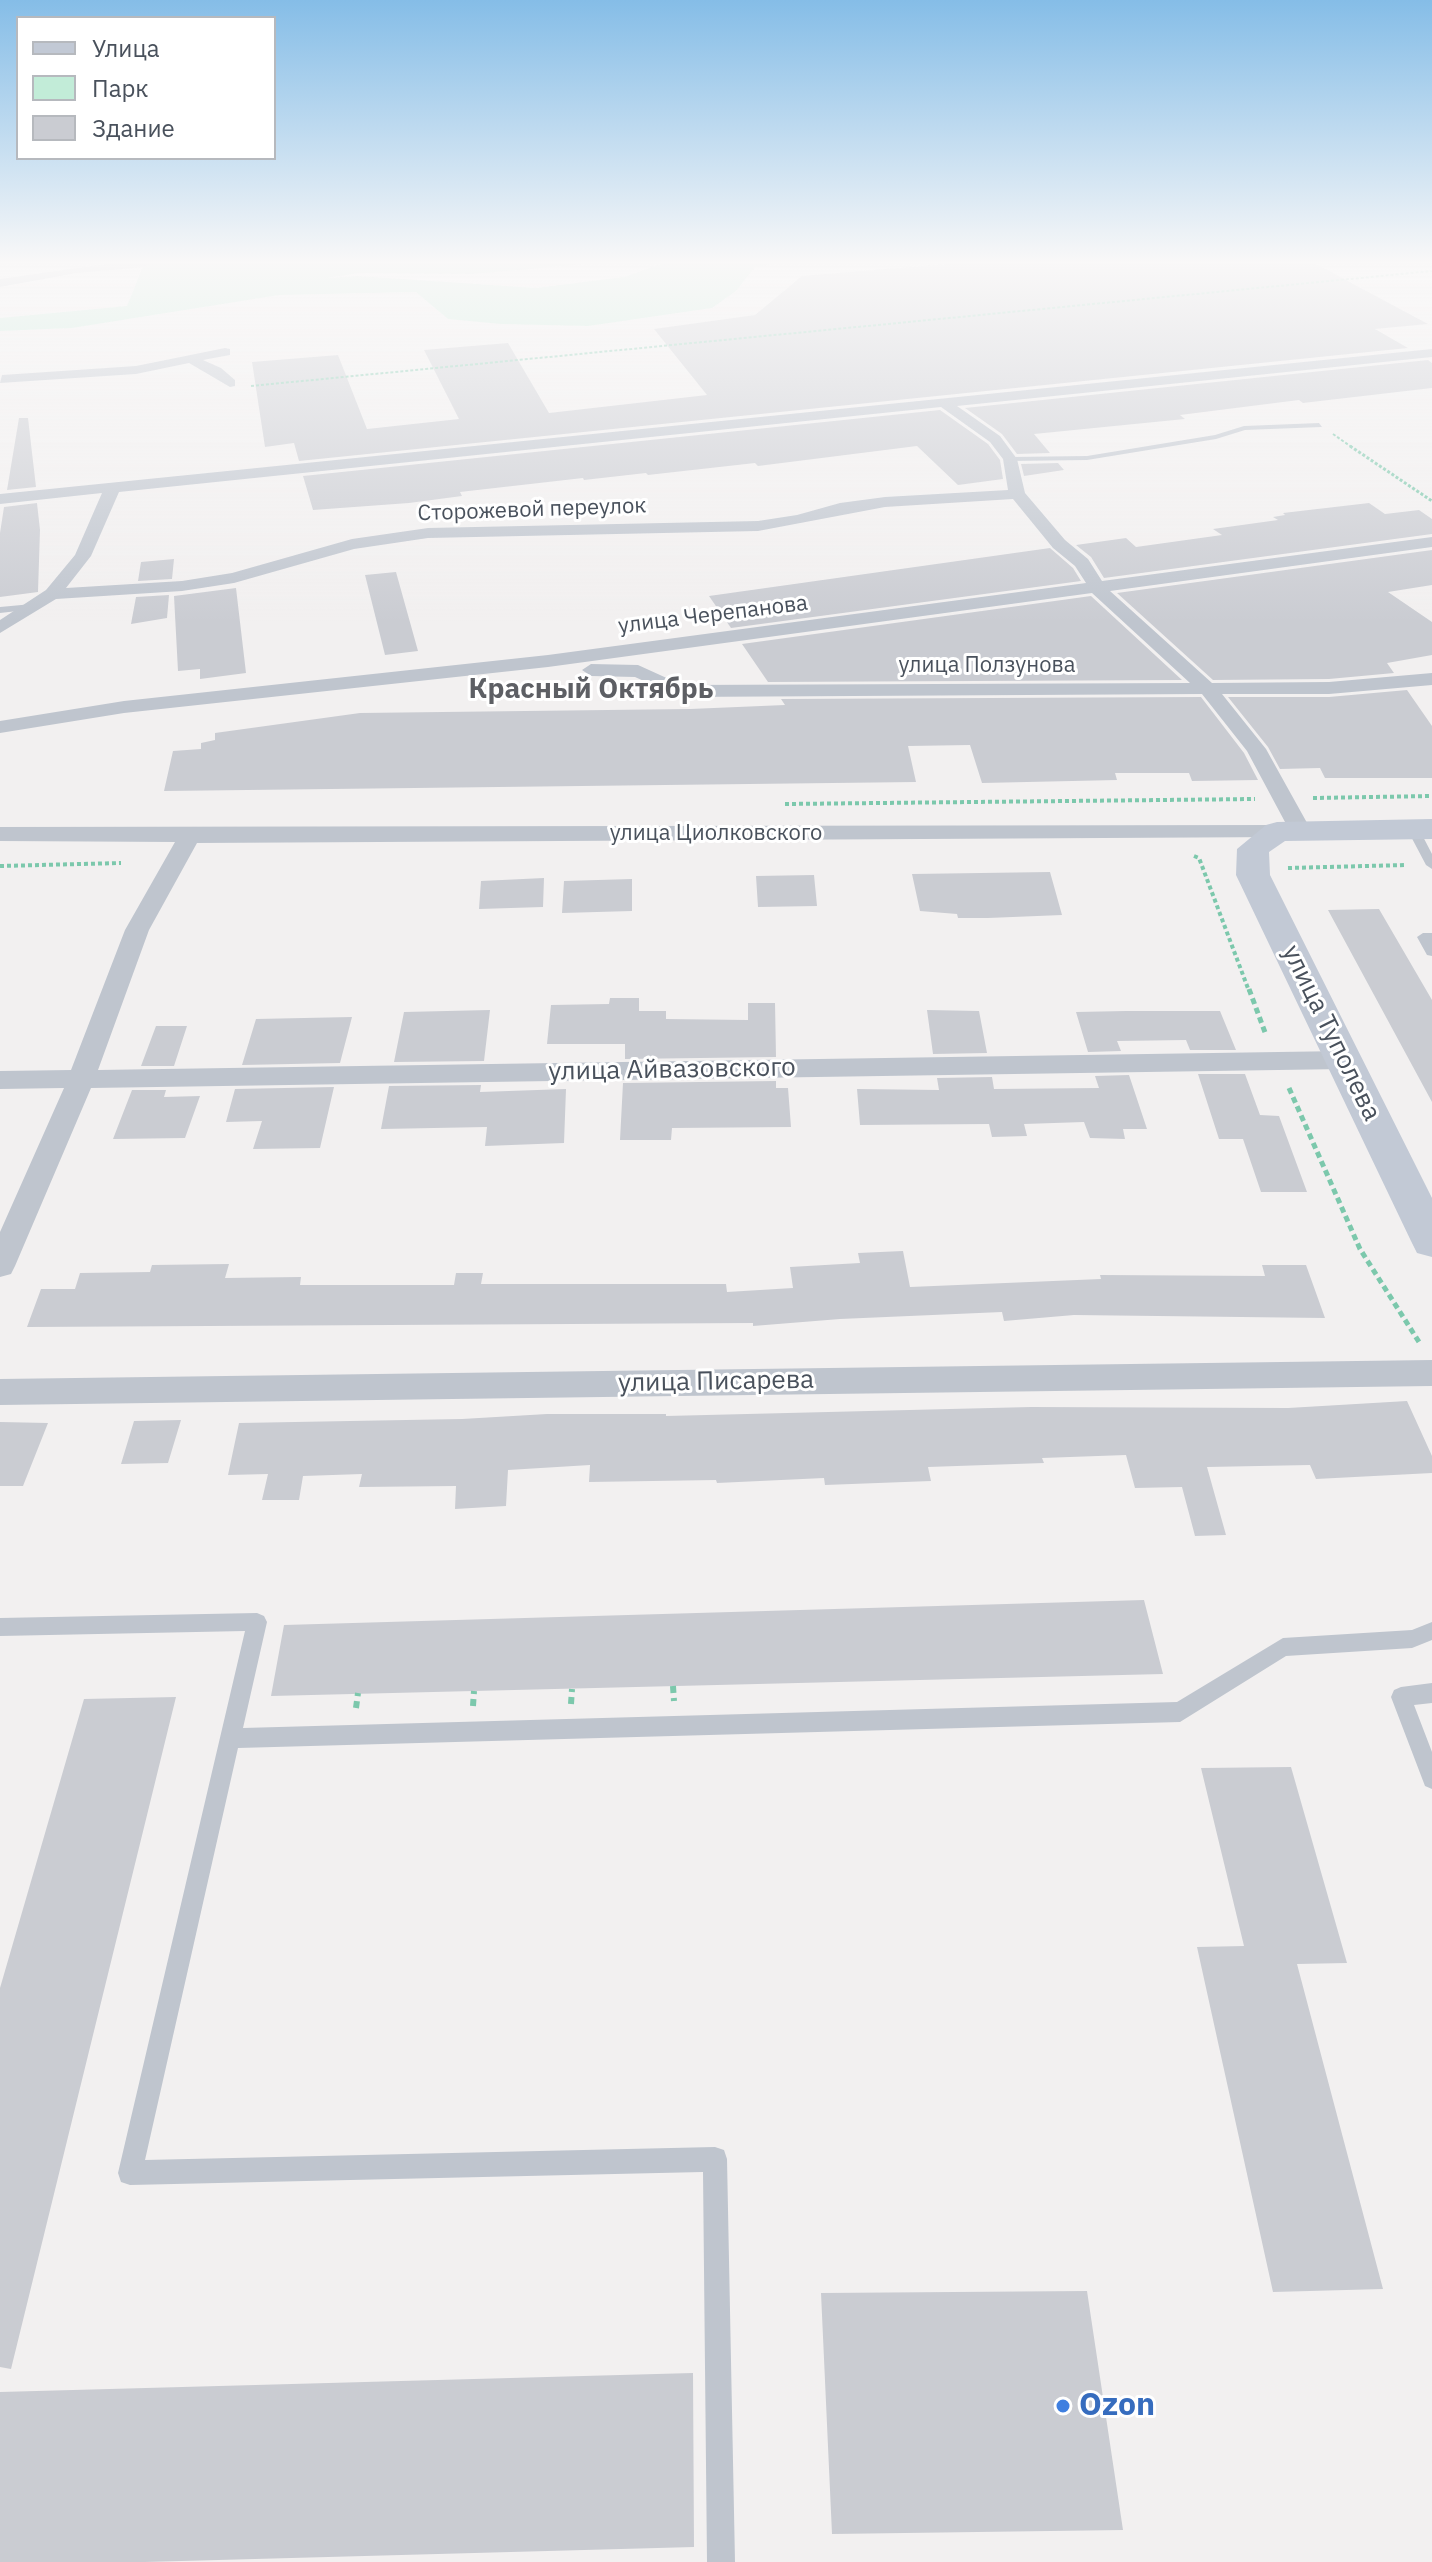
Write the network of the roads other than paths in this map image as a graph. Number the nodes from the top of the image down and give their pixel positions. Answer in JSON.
{"nodes":[{"id":1,"x":1140,"y":384,"type":"edge"},
{"id":2,"x":945,"y":404,"type":"junction"},
{"id":3,"x":1319,"y":425,"type":"road end"},
{"id":4,"x":1010,"y":459,"type":"junction"},
{"id":5,"x":112,"y":489,"type":"junction"},
{"id":6,"x":1017,"y":494,"type":"junction"},
{"id":7,"x":0,"y":499,"type":"edge"},
{"id":8,"x":1432,"y":542,"type":"edge"},
{"id":9,"x":1098,"y":589,"type":"junction"},
{"id":10,"x":52,"y":594,"type":"junction"},
{"id":11,"x":32,"y":607,"type":"junction"},
{"id":12,"x":0,"y":610,"type":"edge"},
{"id":13,"x":0,"y":628,"type":"edge"},
{"id":14,"x":548,"y":661,"type":"junction"},
{"id":15,"x":1432,"y":679,"type":"edge"},
{"id":16,"x":1208,"y":689,"type":"junction"},
{"id":17,"x":0,"y":727,"type":"edge"},
{"id":18,"x":1422,"y":829,"type":"edge"},
{"id":19,"x":1289,"y":831,"type":"junction"},
{"id":20,"x":0,"y":834,"type":"edge"},
{"id":21,"x":190,"y":836,"type":"junction"},
{"id":22,"x":1432,"y":865,"type":"edge"},
{"id":23,"x":1432,"y":937,"type":"edge"},
{"id":24,"x":1432,"y":952,"type":"edge"},
{"id":25,"x":1344,"y":1060,"type":"junction"},
{"id":26,"x":81,"y":1079,"type":"junction"},
{"id":27,"x":0,"y":1080,"type":"edge"},
{"id":28,"x":1432,"y":1241,"type":"edge"},
{"id":29,"x":0,"y":1266,"type":"edge"},
{"id":30,"x":1428,"y":1362,"type":"edge"},
{"id":31,"x":0,"y":1392,"type":"edge"},
{"id":32,"x":0,"y":1627,"type":"edge"},
{"id":33,"x":1432,"y":1631,"type":"edge"},
{"id":34,"x":1432,"y":1693,"type":"edge"},
{"id":35,"x":231,"y":1738,"type":"junction"},
{"id":36,"x":1432,"y":1779,"type":"edge"},
{"id":37,"x":721,"y":2562,"type":"edge"}],
"edges":[{"from":1,"to":2,"type":"street"},
{"from":2,"to":4,"type":"street"},
{"from":2,"to":5,"type":"street"},
{"from":3,"to":4,"type":"lane"},
{"from":4,"to":6,"type":"street"},
{"from":5,"to":7,"type":"street"},
{"from":5,"to":10,"type":"street"},
{"from":6,"to":9,"type":"street"},
{"from":6,"to":10,"type":"street","name":"Сторожевой переулок"},
{"from":8,"to":9,"type":"street","name":"улица Черепанова"},
{"from":9,"to":14,"type":"street","name":"улица Черепанова"},
{"from":9,"to":16,"type":"street"},
{"from":10,"to":11,"type":"street"},
{"from":11,"to":12,"type":"lane"},
{"from":11,"to":13,"type":"street"},
{"from":14,"to":16,"type":"street","name":"улица Ползунова"},
{"from":14,"to":17,"type":"street","name":"улица Черепанова"},
{"from":15,"to":16,"type":"street","name":"улица Ползунова"},
{"from":16,"to":19,"type":"street"},
{"from":18,"to":19,"type":"street","name":"улица Циолковского"},
{"from":18,"to":22,"type":"lane"},
{"from":19,"to":21,"type":"street","name":"улица Циолковского"},
{"from":19,"to":25,"type":"street","name":"улица Туполева"},
{"from":20,"to":21,"type":"street","name":"улица Циолковского"},
{"from":21,"to":26,"type":"street"},
{"from":23,"to":24,"type":"lane"},
{"from":25,"to":26,"type":"street","name":"улица Айвазовского"},
{"from":25,"to":28,"type":"street","name":"улица Туполева"},
{"from":26,"to":27,"type":"street","name":"улица Айвазовского"},
{"from":26,"to":29,"type":"street"},
{"from":30,"to":31,"type":"street","name":"улица Писарева"},
{"from":32,"to":35,"type":"lane"},
{"from":33,"to":35,"type":"lane"},
{"from":34,"to":36,"type":"lane"},
{"from":35,"to":37,"type":"lane"}]}
